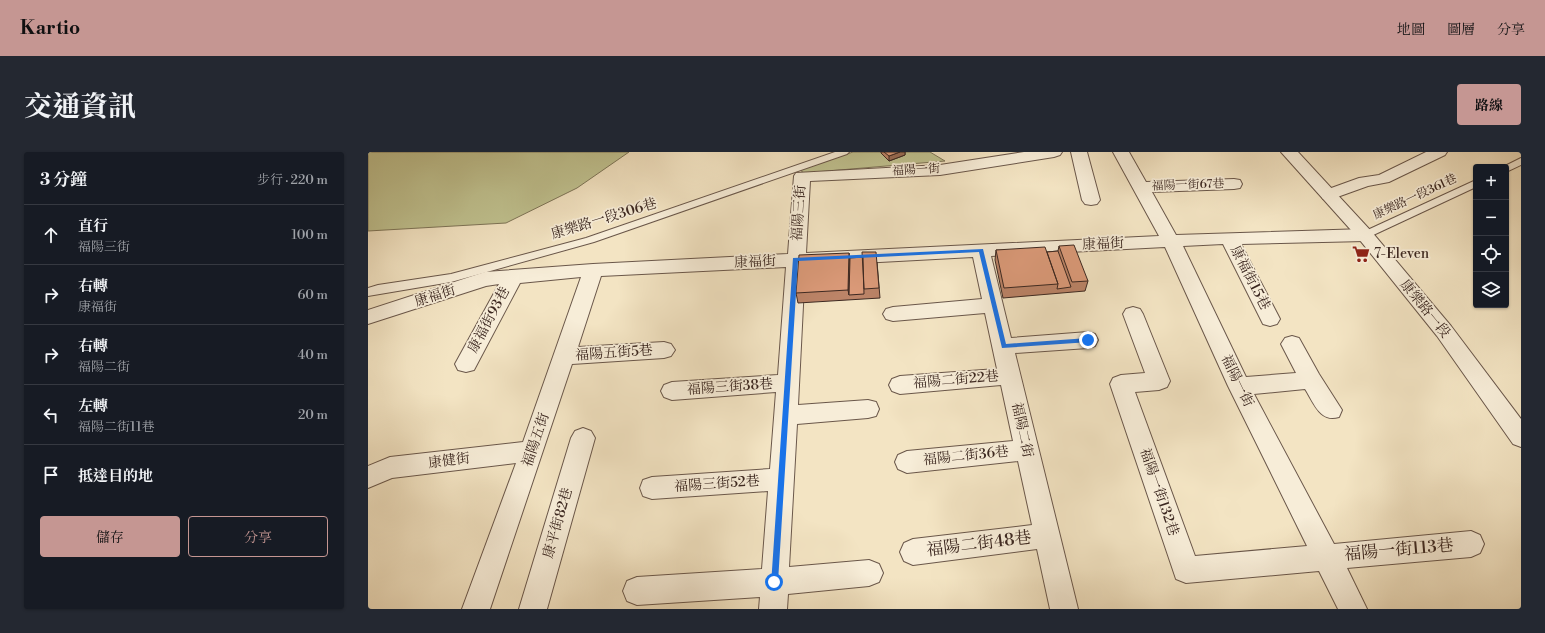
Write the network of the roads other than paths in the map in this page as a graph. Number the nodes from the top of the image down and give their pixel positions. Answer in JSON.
{"nodes":[{"id":1,"x":844,"y":152,"type":"edge"},
{"id":2,"x":1054,"y":152,"type":"edge"},
{"id":3,"x":1079,"y":152,"type":"edge"},
{"id":4,"x":1121,"y":152,"type":"edge"},
{"id":5,"x":1289,"y":152,"type":"edge"},
{"id":6,"x":1439,"y":152,"type":"edge"},
{"id":7,"x":1521,"y":162,"type":"edge"},
{"id":8,"x":1509,"y":167,"type":"edge"},
{"id":9,"x":1509,"y":169,"type":"edge"},
{"id":10,"x":1521,"y":173,"type":"edge"},
{"id":11,"x":802,"y":176,"type":"joint"},
{"id":12,"x":1234,"y":184,"type":"dead end"},
{"id":13,"x":1473,"y":184,"type":"edge"},
{"id":14,"x":1142,"y":187,"type":"junction"},
{"id":15,"x":1329,"y":195,"type":"junction"},
{"id":16,"x":1091,"y":200,"type":"dead end"},
{"id":17,"x":1365,"y":235,"type":"junction"},
{"id":18,"x":1229,"y":238,"type":"junction"},
{"id":19,"x":1171,"y":241,"type":"junction"},
{"id":20,"x":981,"y":250,"type":"junction"},
{"id":21,"x":795,"y":260,"type":"junction"},
{"id":22,"x":593,"y":270,"type":"junction"},
{"id":23,"x":513,"y":277,"type":"junction"},
{"id":24,"x":368,"y":292,"type":"edge"},
{"id":25,"x":994,"y":305,"type":"junction"},
{"id":26,"x":894,"y":314,"type":"dead end"},
{"id":27,"x":1133,"y":314,"type":"dead end"},
{"id":28,"x":368,"y":317,"type":"edge"},
{"id":29,"x":1270,"y":319,"type":"dead end"},
{"id":30,"x":1088,"y":340,"type":"dead end"},
{"id":31,"x":1292,"y":344,"type":"dead end"},
{"id":32,"x":1004,"y":346,"type":"junction"},
{"id":33,"x":664,"y":350,"type":"dead end"},
{"id":34,"x":564,"y":356,"type":"junction"},
{"id":35,"x":466,"y":364,"type":"dead end"},
{"id":36,"x":1011,"y":376,"type":"junction"},
{"id":37,"x":1311,"y":380,"type":"junction"},
{"id":38,"x":787,"y":383,"type":"junction"},
{"id":39,"x":900,"y":385,"type":"dead end"},
{"id":40,"x":1239,"y":386,"type":"junction"},
{"id":41,"x":672,"y":391,"type":"dead end"},
{"id":42,"x":868,"y":409,"type":"dead end"},
{"id":43,"x":1330,"y":410,"type":"dead end"},
{"id":44,"x":785,"y":415,"type":"junction"},
{"id":45,"x":1521,"y":437,"type":"edge"},
{"id":46,"x":583,"y":438,"type":"dead end"},
{"id":47,"x":1026,"y":450,"type":"junction"},
{"id":48,"x":532,"y":451,"type":"junction"},
{"id":49,"x":907,"y":462,"type":"dead end"},
{"id":50,"x":368,"y":477,"type":"edge"},
{"id":51,"x":781,"y":479,"type":"junction"},
{"id":52,"x":652,"y":488,"type":"dead end"},
{"id":53,"x":1046,"y":536,"type":"junction"},
{"id":54,"x":1471,"y":544,"type":"dead end"},
{"id":55,"x":913,"y":552,"type":"dead end"},
{"id":56,"x":1327,"y":557,"type":"junction"},
{"id":57,"x":869,"y":572,"type":"dead end"},
{"id":58,"x":774,"y":582,"type":"junction"},
{"id":59,"x":637,"y":591,"type":"dead end"},
{"id":60,"x":476,"y":609,"type":"edge"},
{"id":61,"x":533,"y":609,"type":"edge"},
{"id":62,"x":773,"y":609,"type":"edge"},
{"id":63,"x":1064,"y":609,"type":"edge"},
{"id":64,"x":1353,"y":609,"type":"edge"}],
"edges":[{"from":1,"to":24,"type":"lane","name":"康樂路一段306巷"},
{"from":2,"to":11,"type":"street","name":"福陽一街"},
{"from":3,"to":16,"type":"street"},
{"from":4,"to":14,"type":"street","name":"福陽一街"},
{"from":5,"to":15,"type":"street","name":"康樂路一段"},
{"from":6,"to":15,"type":"street"},
{"from":7,"to":8,"type":"lane"},
{"from":9,"to":10,"type":"lane"},
{"from":11,"to":21,"type":"street","name":"福陽三街"},
{"from":12,"to":14,"type":"street","name":"福陽一街67巷"},
{"from":13,"to":17,"type":"lane","name":"康樂路一段361巷"},
{"from":14,"to":19,"type":"street","name":"福陽一街"},
{"from":15,"to":17,"type":"street","name":"康樂路一段"},
{"from":17,"to":18,"type":"street","name":"康福街"},
{"from":17,"to":45,"type":"street","name":"康樂路一段"},
{"from":18,"to":19,"type":"street","name":"康福街"},
{"from":18,"to":29,"type":"street","name":"康福街15巷"},
{"from":19,"to":20,"type":"street","name":"康福街"},
{"from":19,"to":40,"type":"street","name":"福陽一街"},
{"from":20,"to":21,"type":"street","name":"康福街"},
{"from":20,"to":25,"type":"street","name":"福陽二街"},
{"from":21,"to":22,"type":"street","name":"康福街"},
{"from":21,"to":38,"type":"street","name":"福陽三街"},
{"from":22,"to":23,"type":"street","name":"康福街"},
{"from":22,"to":34,"type":"street","name":"福陽五街"},
{"from":23,"to":28,"type":"street","name":"康福街"},
{"from":23,"to":35,"type":"street","name":"康福街93巷"},
{"from":25,"to":26,"type":"street"},
{"from":25,"to":32,"type":"street","name":"福陽二街"},
{"from":27,"to":56,"type":"street","name":"福陽一街132巷"},
{"from":30,"to":32,"type":"street"},
{"from":31,"to":37,"type":"street"},
{"from":32,"to":36,"type":"street","name":"福陽二街"},
{"from":33,"to":34,"type":"street","name":"福陽五街5巷"},
{"from":34,"to":48,"type":"street","name":"福陽五街"},
{"from":36,"to":39,"type":"street","name":"福陽二街22巷"},
{"from":36,"to":47,"type":"street","name":"福陽二街"},
{"from":37,"to":40,"type":"street"},
{"from":37,"to":43,"type":"street"},
{"from":38,"to":41,"type":"street","name":"福陽三街38巷"},
{"from":38,"to":44,"type":"street","name":"福陽三街"},
{"from":40,"to":56,"type":"street","name":"福陽一街"},
{"from":42,"to":44,"type":"street"},
{"from":44,"to":51,"type":"street","name":"福陽三街"},
{"from":46,"to":61,"type":"street","name":"康平街82巷"},
{"from":47,"to":49,"type":"street","name":"福陽二街36巷"},
{"from":47,"to":53,"type":"street","name":"福陽二街"},
{"from":48,"to":50,"type":"street","name":"康健街"},
{"from":48,"to":60,"type":"street","name":"福陽五街"},
{"from":51,"to":52,"type":"street","name":"福陽三街52巷"},
{"from":51,"to":58,"type":"street","name":"福陽三街"},
{"from":53,"to":55,"type":"street","name":"福陽二街48巷"},
{"from":53,"to":63,"type":"street","name":"福陽二街"},
{"from":54,"to":56,"type":"street","name":"福陽一街113巷"},
{"from":56,"to":64,"type":"street","name":"福陽一街"},
{"from":57,"to":58,"type":"street"},
{"from":58,"to":59,"type":"street"},
{"from":58,"to":62,"type":"street","name":"福陽三街"}]}
